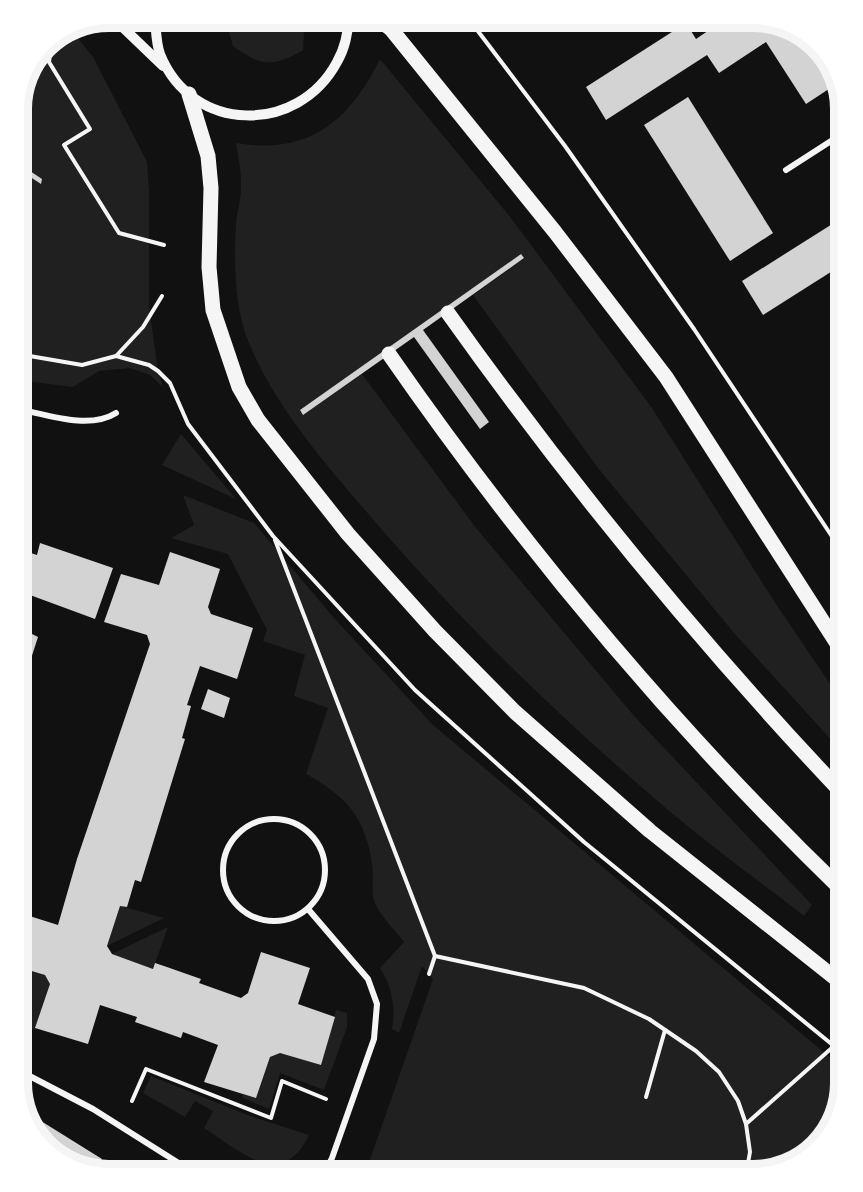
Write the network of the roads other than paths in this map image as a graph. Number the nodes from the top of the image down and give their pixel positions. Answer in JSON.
{"nodes":[{"id":1,"x":124,"y":29,"type":"edge"},
{"id":2,"x":157,"y":29,"type":"edge"},
{"id":3,"x":346,"y":29,"type":"edge"},
{"id":4,"x":392,"y":29,"type":"edge"},
{"id":5,"x":170,"y":73,"type":"junction"},
{"id":6,"x":189,"y":94,"type":"junction"},
{"id":7,"x":834,"y":139,"type":"edge"},
{"id":8,"x":786,"y":170,"type":"dead end"},
{"id":9,"x":448,"y":313,"type":"dead end"},
{"id":10,"x":389,"y":354,"type":"dead end"},
{"id":11,"x":29,"y":411,"type":"edge"},
{"id":12,"x":116,"y":413,"type":"dead end"},
{"id":13,"x":834,"y":639,"type":"edge"},
{"id":14,"x":834,"y":784,"type":"edge"},
{"id":15,"x":834,"y":882,"type":"edge"},
{"id":16,"x":308,"y":909,"type":"junction"},
{"id":17,"x":834,"y":977,"type":"edge"},
{"id":18,"x":29,"y":1076,"type":"edge"},
{"id":19,"x":179,"y":1163,"type":"edge"},
{"id":20,"x":329,"y":1163,"type":"edge"}],
"edges":[{"from":1,"to":5,"type":"street"},
{"from":2,"to":5,"type":"street"},
{"from":3,"to":6,"type":"street"},
{"from":4,"to":13,"type":"main road"},
{"from":5,"to":6,"type":"street"},
{"from":6,"to":17,"type":"main road"},
{"from":7,"to":8,"type":"street"},
{"from":9,"to":14,"type":"main road"},
{"from":10,"to":15,"type":"main road"},
{"from":11,"to":12,"type":"street"},
{"from":16,"to":16,"type":"street"},
{"from":16,"to":20,"type":"street"},
{"from":18,"to":19,"type":"street"}]}
